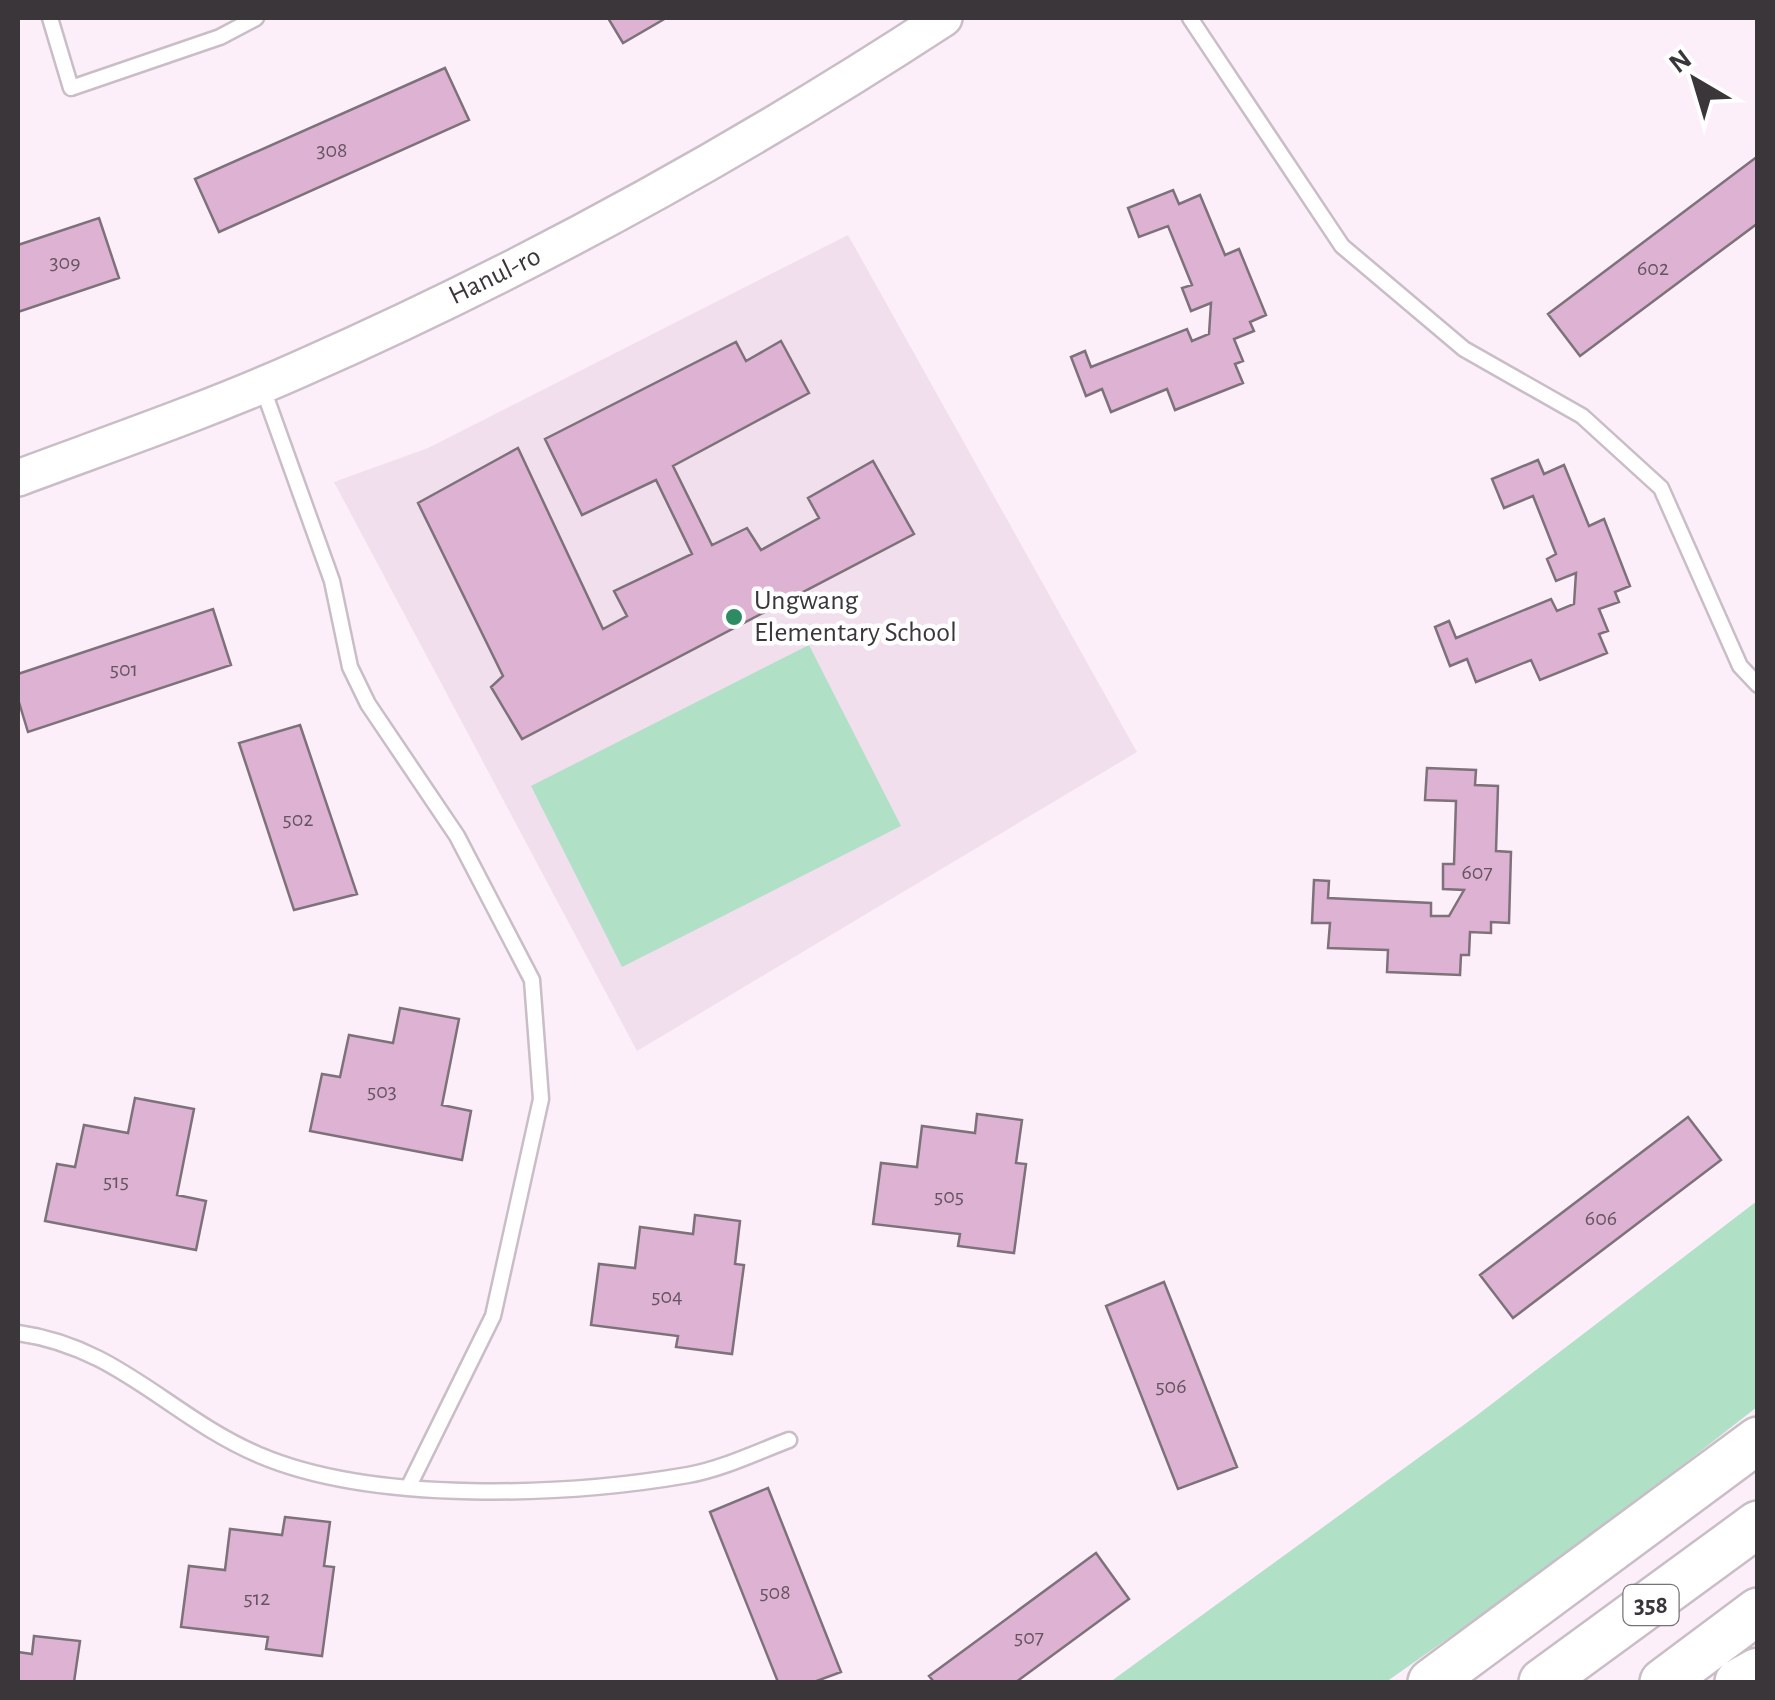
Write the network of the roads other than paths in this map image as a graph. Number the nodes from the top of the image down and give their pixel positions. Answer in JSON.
{"nodes":[{"id":1,"x":50,"y":18,"type":"edge"},
{"id":2,"x":256,"y":18,"type":"edge"},
{"id":3,"x":944,"y":18,"type":"edge"},
{"id":4,"x":1190,"y":18,"type":"edge"},
{"id":5,"x":261,"y":385,"type":"junction"},
{"id":6,"x":18,"y":478,"type":"edge"},
{"id":7,"x":1758,"y":685,"type":"edge"},
{"id":8,"x":18,"y":1333,"type":"edge"},
{"id":9,"x":789,"y":1440,"type":"dead end"},
{"id":10,"x":1758,"y":1440,"type":"edge"},
{"id":11,"x":408,"y":1488,"type":"junction"},
{"id":12,"x":1758,"y":1524,"type":"edge"},
{"id":13,"x":1758,"y":1611,"type":"edge"},
{"id":14,"x":1758,"y":1670,"type":"edge"},
{"id":15,"x":1431,"y":1682,"type":"edge"},
{"id":16,"x":1542,"y":1682,"type":"edge"},
{"id":17,"x":1663,"y":1682,"type":"edge"},
{"id":18,"x":1738,"y":1682,"type":"edge"}],
"edges":[{"from":1,"to":2,"type":"lane"},
{"from":3,"to":5,"type":"street","name":"Hanul-ro"},
{"from":4,"to":7,"type":"lane"},
{"from":5,"to":6,"type":"street","name":"Hanul-ro"},
{"from":5,"to":11,"type":"lane"},
{"from":8,"to":11,"type":"lane"},
{"from":9,"to":11,"type":"lane"},
{"from":10,"to":15,"type":"highway"},
{"from":12,"to":16,"type":"highway","number":"358"},
{"from":13,"to":17,"type":"highway","number":"358"},
{"from":14,"to":18,"type":"highway"}]}
